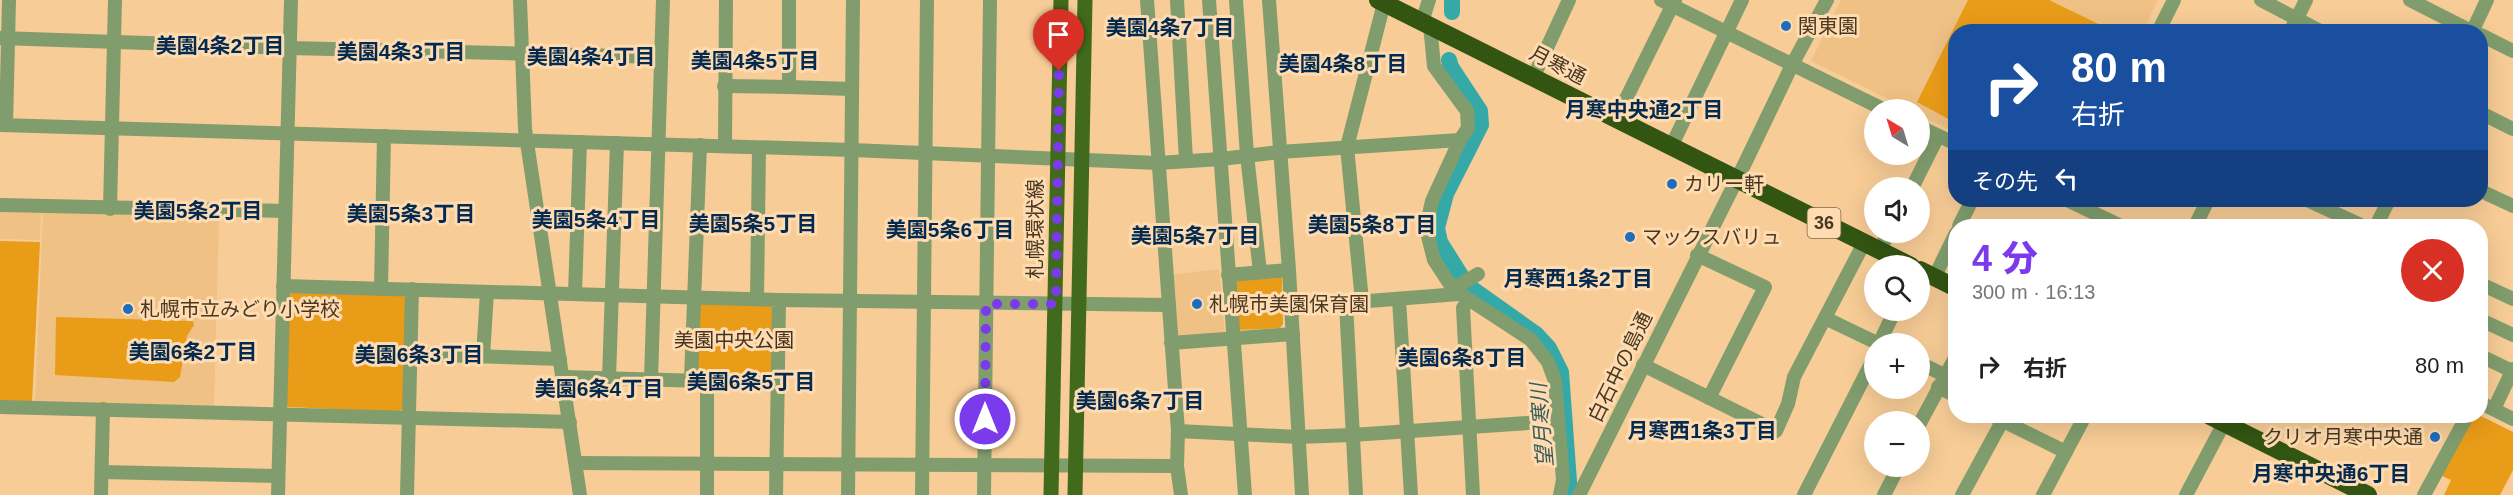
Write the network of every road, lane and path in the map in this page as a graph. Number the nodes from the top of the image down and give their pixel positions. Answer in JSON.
{"nodes":[{"id":1,"x":9,"y":0,"type":"edge"},
{"id":2,"x":115,"y":0,"type":"edge"},
{"id":3,"x":291,"y":0,"type":"edge"},
{"id":4,"x":520,"y":0,"type":"edge"},
{"id":5,"x":663,"y":0,"type":"edge"},
{"id":6,"x":726,"y":0,"type":"edge"},
{"id":7,"x":789,"y":0,"type":"edge"},
{"id":8,"x":853,"y":0,"type":"edge"},
{"id":9,"x":927,"y":0,"type":"edge"},
{"id":10,"x":990,"y":0,"type":"edge"},
{"id":11,"x":1061,"y":0,"type":"edge"},
{"id":12,"x":1085,"y":0,"type":"edge"},
{"id":13,"x":1147,"y":0,"type":"edge"},
{"id":14,"x":1177,"y":0,"type":"edge"},
{"id":15,"x":1209,"y":0,"type":"edge"},
{"id":16,"x":1236,"y":0,"type":"edge"},
{"id":17,"x":1269,"y":0,"type":"edge"},
{"id":18,"x":1429,"y":0,"type":"edge"},
{"id":19,"x":1569,"y":0,"type":"edge"},
{"id":20,"x":1742,"y":0,"type":"edge"},
{"id":21,"x":1827,"y":0,"type":"edge"},
{"id":22,"x":2174,"y":0,"type":"edge"},
{"id":23,"x":2261,"y":0,"type":"edge"},
{"id":24,"x":2306,"y":0,"type":"edge"},
{"id":25,"x":2410,"y":0,"type":"edge"},
{"id":26,"x":2487,"y":0,"type":"edge"},
{"id":27,"x":1381,"y":1,"type":"edge"},
{"id":28,"x":1669,"y":2,"type":"edge"},
{"id":29,"x":2297,"y":18,"type":"junction"},
{"id":30,"x":1426,"y":23,"type":"junction"},
{"id":31,"x":2162,"y":24,"type":"edge"},
{"id":32,"x":2294,"y":24,"type":"edge"},
{"id":33,"x":2308,"y":24,"type":"edge"},
{"id":34,"x":2458,"y":24,"type":"edge"},
{"id":35,"x":2475,"y":24,"type":"edge"},
{"id":36,"x":1728,"y":32,"type":"junction"},
{"id":37,"x":4,"y":38,"type":"edge"},
{"id":38,"x":2488,"y":38,"type":"edge"},
{"id":39,"x":114,"y":40,"type":"junction"},
{"id":40,"x":290,"y":48,"type":"junction"},
{"id":41,"x":2513,"y":51,"type":"edge"},
{"id":42,"x":522,"y":53,"type":"junction"},
{"id":43,"x":661,"y":57,"type":"junction"},
{"id":44,"x":1793,"y":63,"type":"junction"},
{"id":45,"x":1533,"y":78,"type":"junction"},
{"id":46,"x":724,"y":86,"type":"junction"},
{"id":47,"x":789,"y":87,"type":"junction"},
{"id":48,"x":852,"y":89,"type":"junction"},
{"id":49,"x":1864,"y":99,"type":"edge"},
{"id":50,"x":2488,"y":116,"type":"edge"},
{"id":51,"x":1616,"y":119,"type":"junction"},
{"id":52,"x":3,"y":125,"type":"edge"},
{"id":53,"x":111,"y":128,"type":"junction"},
{"id":54,"x":2513,"y":129,"type":"edge"},
{"id":55,"x":1930,"y":132,"type":"edge"},
{"id":56,"x":287,"y":134,"type":"junction"},
{"id":57,"x":384,"y":136,"type":"junction"},
{"id":58,"x":1938,"y":136,"type":"junction"},
{"id":59,"x":1460,"y":140,"type":"junction"},
{"id":60,"x":1948,"y":140,"type":"edge"},
{"id":61,"x":527,"y":141,"type":"junction"},
{"id":62,"x":580,"y":142,"type":"junction"},
{"id":63,"x":617,"y":143,"type":"junction"},
{"id":64,"x":658,"y":144,"type":"junction"},
{"id":65,"x":700,"y":145,"type":"junction"},
{"id":66,"x":725,"y":146,"type":"junction"},
{"id":67,"x":1347,"y":147,"type":"junction"},
{"id":68,"x":1671,"y":147,"type":"junction"},
{"id":69,"x":759,"y":148,"type":"junction"},
{"id":70,"x":852,"y":150,"type":"junction"},
{"id":71,"x":1279,"y":152,"type":"junction"},
{"id":72,"x":925,"y":153,"type":"junction"},
{"id":73,"x":1247,"y":155,"type":"junction"},
{"id":74,"x":988,"y":156,"type":"junction"},
{"id":75,"x":1057,"y":158,"type":"junction"},
{"id":76,"x":1081,"y":158,"type":"junction"},
{"id":77,"x":1221,"y":159,"type":"junction"},
{"id":78,"x":1186,"y":160,"type":"junction"},
{"id":79,"x":1158,"y":163,"type":"junction"},
{"id":80,"x":1918,"y":177,"type":"edge"},
{"id":81,"x":1737,"y":179,"type":"junction"},
{"id":82,"x":2488,"y":194,"type":"edge"},
{"id":83,"x":0,"y":205,"type":"edge"},
{"id":84,"x":2513,"y":206,"type":"edge"},
{"id":85,"x":2084,"y":207,"type":"edge"},
{"id":86,"x":2322,"y":207,"type":"edge"},
{"id":87,"x":110,"y":209,"type":"junction"},
{"id":88,"x":285,"y":211,"type":"junction"},
{"id":89,"x":2107,"y":219,"type":"edge"},
{"id":90,"x":2348,"y":219,"type":"edge"},
{"id":91,"x":1877,"y":243,"type":"edge"},
{"id":92,"x":1948,"y":244,"type":"edge"},
{"id":93,"x":1872,"y":247,"type":"junction"},
{"id":94,"x":1697,"y":255,"type":"junction"},
{"id":95,"x":1888,"y":255,"type":"edge"},
{"id":96,"x":1289,"y":270,"type":"junction"},
{"id":97,"x":1930,"y":270,"type":"edge"},
{"id":98,"x":1260,"y":272,"type":"junction"},
{"id":99,"x":1478,"y":274,"type":"dead end"},
{"id":100,"x":1228,"y":275,"type":"junction"},
{"id":101,"x":1930,"y":275,"type":"edge"},
{"id":102,"x":1948,"y":284,"type":"edge"},
{"id":103,"x":283,"y":286,"type":"junction"},
{"id":104,"x":2488,"y":287,"type":"edge"},
{"id":105,"x":381,"y":289,"type":"junction"},
{"id":106,"x":412,"y":289,"type":"junction"},
{"id":107,"x":487,"y":292,"type":"junction"},
{"id":108,"x":1460,"y":292,"type":"junction"},
{"id":109,"x":550,"y":294,"type":"junction"},
{"id":110,"x":575,"y":294,"type":"junction"},
{"id":111,"x":611,"y":295,"type":"junction"},
{"id":112,"x":653,"y":296,"type":"junction"},
{"id":113,"x":694,"y":298,"type":"junction"},
{"id":114,"x":757,"y":299,"type":"junction"},
{"id":115,"x":1399,"y":299,"type":"junction"},
{"id":116,"x":2513,"y":299,"type":"edge"},
{"id":117,"x":779,"y":300,"type":"junction"},
{"id":118,"x":1362,"y":301,"type":"junction"},
{"id":119,"x":850,"y":302,"type":"junction"},
{"id":120,"x":924,"y":303,"type":"junction"},
{"id":121,"x":1078,"y":303,"type":"junction"},
{"id":122,"x":1346,"y":303,"type":"junction"},
{"id":123,"x":986,"y":304,"type":"junction"},
{"id":124,"x":1056,"y":304,"type":"junction"},
{"id":125,"x":1169,"y":305,"type":"junction"},
{"id":126,"x":1291,"y":307,"type":"junction"},
{"id":127,"x":1825,"y":318,"type":"junction"},
{"id":128,"x":1890,"y":321,"type":"edge"},
{"id":129,"x":2488,"y":323,"type":"edge"},
{"id":130,"x":1293,"y":334,"type":"junction"},
{"id":131,"x":2513,"y":335,"type":"edge"},
{"id":132,"x":1234,"y":338,"type":"junction"},
{"id":133,"x":1171,"y":343,"type":"junction"},
{"id":134,"x":410,"y":354,"type":"junction"},
{"id":135,"x":483,"y":356,"type":"junction"},
{"id":136,"x":560,"y":358,"type":"junction"},
{"id":137,"x":2488,"y":359,"type":"edge"},
{"id":138,"x":1643,"y":365,"type":"junction"},
{"id":139,"x":2513,"y":370,"type":"edge"},
{"id":140,"x":1948,"y":371,"type":"edge"},
{"id":141,"x":1930,"y":372,"type":"edge"},
{"id":142,"x":563,"y":377,"type":"junction"},
{"id":143,"x":609,"y":378,"type":"junction"},
{"id":144,"x":1864,"y":378,"type":"edge"},
{"id":145,"x":651,"y":379,"type":"junction"},
{"id":146,"x":691,"y":380,"type":"junction"},
{"id":147,"x":707,"y":380,"type":"junction"},
{"id":148,"x":1942,"y":382,"type":"junction"},
{"id":149,"x":776,"y":383,"type":"junction"},
{"id":150,"x":1948,"y":388,"type":"edge"},
{"id":151,"x":1709,"y":398,"type":"junction"},
{"id":152,"x":2488,"y":405,"type":"edge"},
{"id":153,"x":2488,"y":406,"type":"edge"},
{"id":154,"x":0,"y":407,"type":"edge"},
{"id":155,"x":103,"y":409,"type":"junction"},
{"id":156,"x":1926,"y":411,"type":"edge"},
{"id":157,"x":280,"y":415,"type":"junction"},
{"id":158,"x":409,"y":418,"type":"junction"},
{"id":159,"x":2513,"y":419,"type":"edge"},
{"id":160,"x":1557,"y":421,"type":"junction"},
{"id":161,"x":570,"y":422,"type":"junction"},
{"id":162,"x":1997,"y":423,"type":"edge"},
{"id":163,"x":2011,"y":423,"type":"edge"},
{"id":164,"x":2081,"y":423,"type":"edge"},
{"id":165,"x":2215,"y":423,"type":"edge"},
{"id":166,"x":2225,"y":423,"type":"edge"},
{"id":167,"x":2463,"y":423,"type":"edge"},
{"id":168,"x":1470,"y":427,"type":"junction"},
{"id":169,"x":1178,"y":431,"type":"junction"},
{"id":170,"x":1241,"y":432,"type":"junction"},
{"id":171,"x":1407,"y":432,"type":"junction"},
{"id":172,"x":1352,"y":435,"type":"junction"},
{"id":173,"x":1298,"y":436,"type":"junction"},
{"id":174,"x":2066,"y":452,"type":"junction"},
{"id":175,"x":576,"y":462,"type":"junction"},
{"id":176,"x":707,"y":463,"type":"junction"},
{"id":177,"x":777,"y":464,"type":"junction"},
{"id":178,"x":849,"y":464,"type":"junction"},
{"id":179,"x":922,"y":464,"type":"junction"},
{"id":180,"x":984,"y":465,"type":"junction"},
{"id":181,"x":1052,"y":466,"type":"junction"},
{"id":182,"x":1075,"y":466,"type":"junction"},
{"id":183,"x":1177,"y":466,"type":"junction"},
{"id":184,"x":102,"y":472,"type":"junction"},
{"id":185,"x":278,"y":476,"type":"junction"},
{"id":186,"x":1893,"y":477,"type":"edge"},
{"id":187,"x":1581,"y":491,"type":"edge"},
{"id":188,"x":101,"y":495,"type":"edge"},
{"id":189,"x":278,"y":495,"type":"edge"},
{"id":190,"x":407,"y":495,"type":"edge"},
{"id":191,"x":580,"y":495,"type":"edge"},
{"id":192,"x":707,"y":495,"type":"edge"},
{"id":193,"x":776,"y":495,"type":"edge"},
{"id":194,"x":848,"y":495,"type":"edge"},
{"id":195,"x":922,"y":495,"type":"edge"},
{"id":196,"x":984,"y":495,"type":"edge"},
{"id":197,"x":1051,"y":495,"type":"edge"},
{"id":198,"x":1075,"y":495,"type":"edge"},
{"id":199,"x":1181,"y":495,"type":"edge"},
{"id":200,"x":1245,"y":495,"type":"edge"},
{"id":201,"x":1302,"y":495,"type":"edge"},
{"id":202,"x":1356,"y":495,"type":"edge"},
{"id":203,"x":1411,"y":495,"type":"edge"},
{"id":204,"x":1473,"y":495,"type":"edge"},
{"id":205,"x":1560,"y":495,"type":"edge"},
{"id":206,"x":1804,"y":495,"type":"edge"},
{"id":207,"x":1884,"y":495,"type":"edge"},
{"id":208,"x":1962,"y":495,"type":"edge"},
{"id":209,"x":2043,"y":495,"type":"edge"},
{"id":210,"x":2186,"y":495,"type":"edge"},
{"id":211,"x":2368,"y":495,"type":"edge"},
{"id":212,"x":2424,"y":495,"type":"edge"}],
"edges":[{"from":1,"to":37,"type":"street"},
{"from":2,"to":39,"type":"street"},
{"from":3,"to":40,"type":"street"},
{"from":4,"to":42,"type":"street"},
{"from":5,"to":43,"type":"street"},
{"from":6,"to":46,"type":"street"},
{"from":7,"to":47,"type":"street"},
{"from":8,"to":48,"type":"street"},
{"from":9,"to":72,"type":"street"},
{"from":10,"to":74,"type":"street"},
{"from":11,"to":75,"type":"main road","name":"札幌環状線"},
{"from":12,"to":76,"type":"main road"},
{"from":13,"to":79,"type":"street"},
{"from":14,"to":78,"type":"street"},
{"from":15,"to":77,"type":"street"},
{"from":16,"to":73,"type":"street"},
{"from":17,"to":71,"type":"street"},
{"from":18,"to":30,"type":"street"},
{"from":19,"to":45,"type":"street"},
{"from":20,"to":36,"type":"street"},
{"from":21,"to":44,"type":"street","name":"白石中の島通"},
{"from":22,"to":31,"type":"street"},
{"from":23,"to":29,"type":"street"},
{"from":24,"to":29,"type":"street"},
{"from":25,"to":34,"type":"street"},
{"from":26,"to":35,"type":"street"},
{"from":27,"to":30,"type":"highway","name":"月寒通","number":"36"},
{"from":27,"to":67,"type":"street"},
{"from":28,"to":36,"type":"street"},
{"from":28,"to":51,"type":"street"},
{"from":29,"to":32,"type":"street"},
{"from":29,"to":33,"type":"street"},
{"from":30,"to":45,"type":"highway","name":"月寒通","number":"36"},
{"from":30,"to":59,"type":"street"},
{"from":36,"to":44,"type":"street"},
{"from":36,"to":68,"type":"street"},
{"from":37,"to":39,"type":"street"},
{"from":37,"to":52,"type":"street"},
{"from":38,"to":41,"type":"street"},
{"from":39,"to":40,"type":"street"},
{"from":39,"to":53,"type":"street"},
{"from":40,"to":42,"type":"street"},
{"from":40,"to":56,"type":"street"},
{"from":42,"to":43,"type":"street"},
{"from":42,"to":61,"type":"street"},
{"from":43,"to":64,"type":"street"},
{"from":44,"to":49,"type":"street"},
{"from":44,"to":81,"type":"street","name":"白石中の島通"},
{"from":45,"to":51,"type":"highway","name":"月寒通","number":"36"},
{"from":46,"to":47,"type":"street"},
{"from":46,"to":66,"type":"street"},
{"from":47,"to":48,"type":"street"},
{"from":48,"to":70,"type":"street"},
{"from":50,"to":54,"type":"street"},
{"from":51,"to":68,"type":"highway","name":"月寒通","number":"36"},
{"from":52,"to":53,"type":"street"},
{"from":53,"to":56,"type":"street"},
{"from":53,"to":87,"type":"street"},
{"from":55,"to":58,"type":"street"},
{"from":56,"to":57,"type":"street"},
{"from":56,"to":88,"type":"street"},
{"from":57,"to":61,"type":"street"},
{"from":57,"to":105,"type":"street"},
{"from":58,"to":60,"type":"street"},
{"from":58,"to":80,"type":"street"},
{"from":59,"to":67,"type":"street"},
{"from":59,"to":108,"type":"street"},
{"from":61,"to":62,"type":"street"},
{"from":61,"to":109,"type":"street"},
{"from":62,"to":63,"type":"street"},
{"from":62,"to":110,"type":"street"},
{"from":63,"to":64,"type":"street"},
{"from":63,"to":111,"type":"street"},
{"from":64,"to":65,"type":"street"},
{"from":64,"to":112,"type":"street"},
{"from":65,"to":66,"type":"street"},
{"from":65,"to":113,"type":"street"},
{"from":66,"to":69,"type":"street"},
{"from":67,"to":71,"type":"street"},
{"from":67,"to":118,"type":"street"},
{"from":68,"to":81,"type":"highway","name":"月寒通","number":"36"},
{"from":69,"to":70,"type":"street"},
{"from":69,"to":114,"type":"street"},
{"from":70,"to":72,"type":"street"},
{"from":70,"to":119,"type":"street"},
{"from":71,"to":73,"type":"street"},
{"from":71,"to":96,"type":"street"},
{"from":72,"to":74,"type":"street"},
{"from":72,"to":120,"type":"street"},
{"from":73,"to":77,"type":"street"},
{"from":73,"to":98,"type":"street"},
{"from":74,"to":75,"type":"street"},
{"from":74,"to":123,"type":"street"},
{"from":75,"to":76,"type":"street"},
{"from":75,"to":124,"type":"main road","name":"札幌環状線"},
{"from":76,"to":79,"type":"street"},
{"from":76,"to":121,"type":"main road"},
{"from":77,"to":78,"type":"street"},
{"from":77,"to":100,"type":"street"},
{"from":78,"to":79,"type":"street"},
{"from":79,"to":125,"type":"street"},
{"from":81,"to":93,"type":"highway","name":"月寒通","number":"36"},
{"from":81,"to":94,"type":"street","name":"白石中の島通"},
{"from":82,"to":84,"type":"street"},
{"from":83,"to":87,"type":"street"},
{"from":85,"to":89,"type":"street"},
{"from":86,"to":90,"type":"street"},
{"from":87,"to":88,"type":"street"},
{"from":88,"to":103,"type":"street"},
{"from":91,"to":93,"type":"street"},
{"from":92,"to":97,"type":"street"},
{"from":93,"to":95,"type":"highway","name":"月寒通","number":"36"},
{"from":93,"to":127,"type":"street"},
{"from":94,"to":138,"type":"street","name":"白石中の島通"},
{"from":94,"to":151,"type":"street"},
{"from":96,"to":98,"type":"street"},
{"from":96,"to":126,"type":"street"},
{"from":98,"to":100,"type":"street"},
{"from":99,"to":108,"type":"street"},
{"from":100,"to":132,"type":"street"},
{"from":101,"to":102,"type":"highway"},
{"from":103,"to":105,"type":"street"},
{"from":103,"to":157,"type":"street"},
{"from":104,"to":116,"type":"street"},
{"from":105,"to":106,"type":"street"},
{"from":106,"to":107,"type":"street"},
{"from":106,"to":134,"type":"street"},
{"from":107,"to":109,"type":"street"},
{"from":107,"to":135,"type":"street"},
{"from":108,"to":115,"type":"street"},
{"from":108,"to":160,"type":"street"},
{"from":108,"to":168,"type":"street"},
{"from":109,"to":110,"type":"street"},
{"from":109,"to":136,"type":"street"},
{"from":110,"to":111,"type":"street"},
{"from":111,"to":112,"type":"street"},
{"from":111,"to":143,"type":"street"},
{"from":112,"to":113,"type":"street"},
{"from":112,"to":145,"type":"street"},
{"from":113,"to":114,"type":"street"},
{"from":113,"to":146,"type":"street"},
{"from":114,"to":117,"type":"street"},
{"from":115,"to":118,"type":"street"},
{"from":115,"to":171,"type":"street"},
{"from":117,"to":119,"type":"street"},
{"from":117,"to":149,"type":"street"},
{"from":118,"to":122,"type":"street"},
{"from":119,"to":120,"type":"street"},
{"from":119,"to":178,"type":"street"},
{"from":120,"to":123,"type":"street"},
{"from":120,"to":179,"type":"street"},
{"from":121,"to":124,"type":"street"},
{"from":121,"to":125,"type":"street"},
{"from":121,"to":182,"type":"main road"},
{"from":122,"to":126,"type":"street"},
{"from":122,"to":172,"type":"street"},
{"from":123,"to":124,"type":"street"},
{"from":123,"to":180,"type":"street"},
{"from":124,"to":181,"type":"main road","name":"札幌環状線"},
{"from":125,"to":133,"type":"street"},
{"from":126,"to":130,"type":"street"},
{"from":127,"to":128,"type":"street"},
{"from":127,"to":151,"type":"street"},
{"from":129,"to":131,"type":"street"},
{"from":130,"to":132,"type":"street"},
{"from":130,"to":173,"type":"street"},
{"from":132,"to":133,"type":"street"},
{"from":132,"to":170,"type":"street"},
{"from":133,"to":169,"type":"street"},
{"from":134,"to":135,"type":"street"},
{"from":134,"to":158,"type":"street"},
{"from":135,"to":136,"type":"street"},
{"from":136,"to":142,"type":"street"},
{"from":137,"to":139,"type":"street"},
{"from":138,"to":151,"type":"street"},
{"from":138,"to":187,"type":"street","name":"白石中の島通"},
{"from":139,"to":152,"type":"street"},
{"from":140,"to":148,"type":"street"},
{"from":141,"to":148,"type":"street"},
{"from":142,"to":143,"type":"street"},
{"from":142,"to":161,"type":"street"},
{"from":143,"to":145,"type":"street"},
{"from":144,"to":206,"type":"street"},
{"from":145,"to":146,"type":"street"},
{"from":146,"to":147,"type":"street"},
{"from":147,"to":149,"type":"street"},
{"from":147,"to":176,"type":"street"},
{"from":148,"to":150,"type":"street"},
{"from":148,"to":156,"type":"street"},
{"from":149,"to":177,"type":"street"},
{"from":153,"to":159,"type":"street"},
{"from":154,"to":155,"type":"street"},
{"from":155,"to":157,"type":"street"},
{"from":155,"to":184,"type":"street"},
{"from":157,"to":158,"type":"street"},
{"from":157,"to":185,"type":"street"},
{"from":158,"to":161,"type":"street"},
{"from":158,"to":190,"type":"street"},
{"from":160,"to":168,"type":"street"},
{"from":160,"to":205,"type":"street"},
{"from":161,"to":175,"type":"street"},
{"from":162,"to":208,"type":"street"},
{"from":163,"to":174,"type":"street"},
{"from":164,"to":174,"type":"street"},
{"from":165,"to":210,"type":"street"},
{"from":166,"to":211,"type":"highway"},
{"from":167,"to":212,"type":"street"},
{"from":168,"to":171,"type":"street"},
{"from":168,"to":204,"type":"street"},
{"from":169,"to":170,"type":"street"},
{"from":169,"to":183,"type":"street"},
{"from":170,"to":173,"type":"street"},
{"from":170,"to":200,"type":"street"},
{"from":171,"to":172,"type":"street"},
{"from":171,"to":203,"type":"street"},
{"from":172,"to":173,"type":"street"},
{"from":172,"to":202,"type":"street"},
{"from":173,"to":201,"type":"street"},
{"from":174,"to":209,"type":"street"},
{"from":175,"to":176,"type":"street"},
{"from":175,"to":191,"type":"street"},
{"from":176,"to":177,"type":"street"},
{"from":176,"to":192,"type":"street"},
{"from":177,"to":178,"type":"street"},
{"from":177,"to":193,"type":"street"},
{"from":178,"to":179,"type":"street"},
{"from":178,"to":194,"type":"street"},
{"from":179,"to":180,"type":"street"},
{"from":179,"to":195,"type":"street"},
{"from":180,"to":181,"type":"street"},
{"from":180,"to":196,"type":"street"},
{"from":181,"to":182,"type":"street"},
{"from":181,"to":197,"type":"main road","name":"札幌環状線"},
{"from":182,"to":183,"type":"street"},
{"from":182,"to":198,"type":"main road"},
{"from":183,"to":199,"type":"street"},
{"from":184,"to":185,"type":"street"},
{"from":184,"to":188,"type":"street"},
{"from":185,"to":189,"type":"street"},
{"from":186,"to":207,"type":"street"}]}
